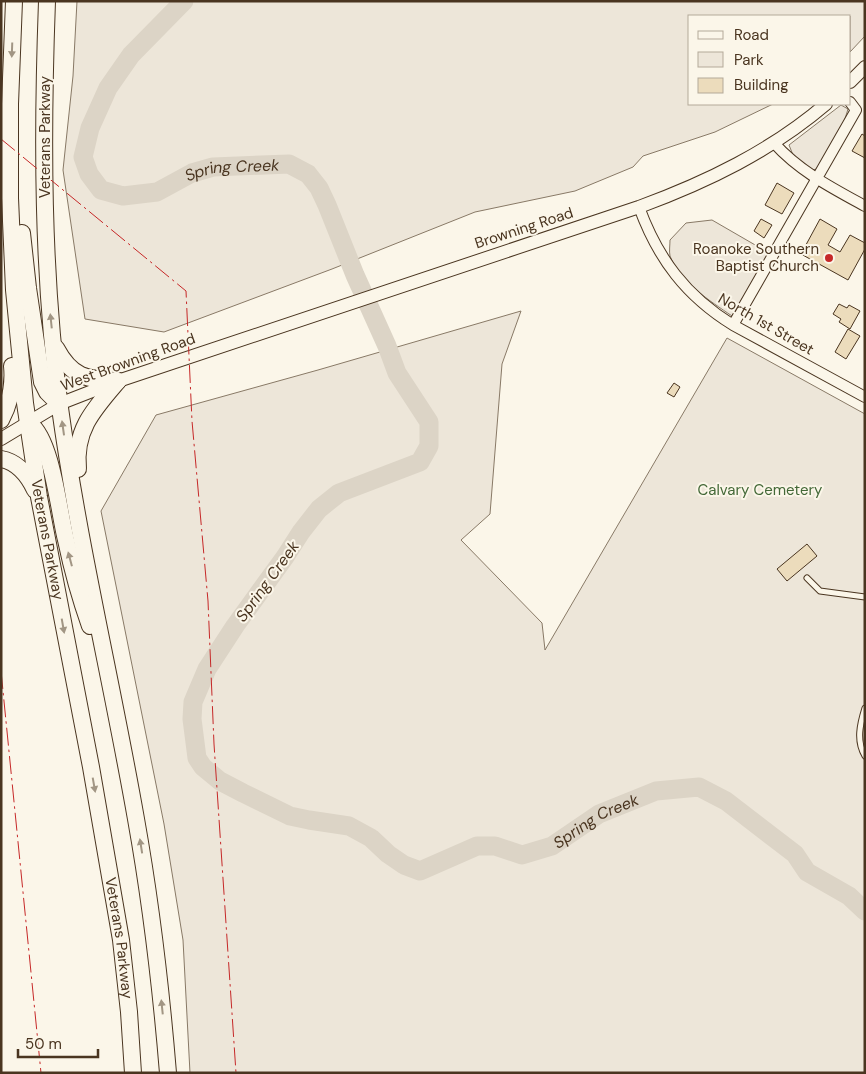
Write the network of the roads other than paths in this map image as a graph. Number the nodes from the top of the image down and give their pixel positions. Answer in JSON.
{"nodes":[{"id":1,"x":14,"y":1,"type":"edge"},
{"id":2,"x":48,"y":1,"type":"edge"},
{"id":3,"x":865,"y":67,"type":"edge"},
{"id":4,"x":851,"y":81,"type":"edge"},
{"id":5,"x":10,"y":104,"type":"junction"},
{"id":6,"x":825,"y":105,"type":"edge"},
{"id":7,"x":857,"y":109,"type":"edge"},
{"id":8,"x":774,"y":143,"type":"junction"},
{"id":9,"x":817,"y":179,"type":"junction"},
{"id":10,"x":865,"y":206,"type":"edge"},
{"id":11,"x":639,"y":208,"type":"junction"},
{"id":12,"x":13,"y":256,"type":"junction"},
{"id":13,"x":733,"y":325,"type":"junction"},
{"id":14,"x":53,"y":341,"type":"junction"},
{"id":15,"x":215,"y":348,"type":"joint"},
{"id":16,"x":118,"y":381,"type":"junction"},
{"id":17,"x":865,"y":397,"type":"edge"},
{"id":18,"x":59,"y":404,"type":"junction"},
{"id":19,"x":1,"y":420,"type":"edge"},
{"id":20,"x":28,"y":423,"type":"junction"},
{"id":21,"x":1,"y":440,"type":"edge"},
{"id":22,"x":1,"y":459,"type":"edge"},
{"id":23,"x":39,"y":497,"type":"junction"},
{"id":24,"x":87,"y":567,"type":"junction"},
{"id":25,"x":807,"y":578,"type":"dead end"},
{"id":26,"x":865,"y":597,"type":"edge"},
{"id":27,"x":107,"y":671,"type":"junction"},
{"id":28,"x":865,"y":708,"type":"edge"},
{"id":29,"x":865,"y":756,"type":"edge"},
{"id":30,"x":133,"y":1073,"type":"edge"},
{"id":31,"x":168,"y":1073,"type":"edge"}],
"edges":[{"from":1,"to":5,"type":"highway","name":"Veterans Parkway","one_way":true},
{"from":14,"to":2,"type":"highway","name":"Veterans Parkway","one_way":true},
{"from":3,"to":4,"type":"street"},
{"from":5,"to":12,"type":"highway","name":"Veterans Parkway"},
{"from":5,"to":18,"type":"highway"},
{"from":6,"to":8,"type":"street","name":"Browning Road"},
{"from":7,"to":9,"type":"street"},
{"from":8,"to":9,"type":"street"},
{"from":8,"to":11,"type":"street","name":"Browning Road"},
{"from":9,"to":10,"type":"street"},
{"from":9,"to":13,"type":"street"},
{"from":11,"to":13,"type":"street","name":"North 1st Street"},
{"from":11,"to":15,"type":"street","name":"Browning Road"},
{"from":12,"to":19,"type":"highway"},
{"from":12,"to":20,"type":"highway","name":"Veterans Parkway"},
{"from":13,"to":17,"type":"street","name":"North 1st Street"},
{"from":14,"to":16,"type":"highway"},
{"from":14,"to":18,"type":"highway","name":"Veterans Parkway"},
{"from":15,"to":16,"type":"street","name":"West Browning Road"},
{"from":16,"to":18,"type":"street","name":"West Browning Road"},
{"from":16,"to":24,"type":"highway"},
{"from":18,"to":20,"type":"street","name":"West Browning Road"},
{"from":24,"to":18,"type":"highway","name":"Veterans Parkway","one_way":true},
{"from":20,"to":21,"type":"street","name":"West Browning Road"},
{"from":20,"to":23,"type":"highway","name":"Veterans Parkway"},
{"from":27,"to":20,"type":"highway","one_way":true},
{"from":22,"to":23,"type":"highway"},
{"from":23,"to":30,"type":"highway","name":"Veterans Parkway","one_way":true},
{"from":24,"to":27,"type":"highway","name":"Veterans Parkway"},
{"from":25,"to":26,"type":"lane"},
{"from":31,"to":27,"type":"highway","name":"Veterans Parkway","one_way":true},
{"from":28,"to":29,"type":"lane"}]}
